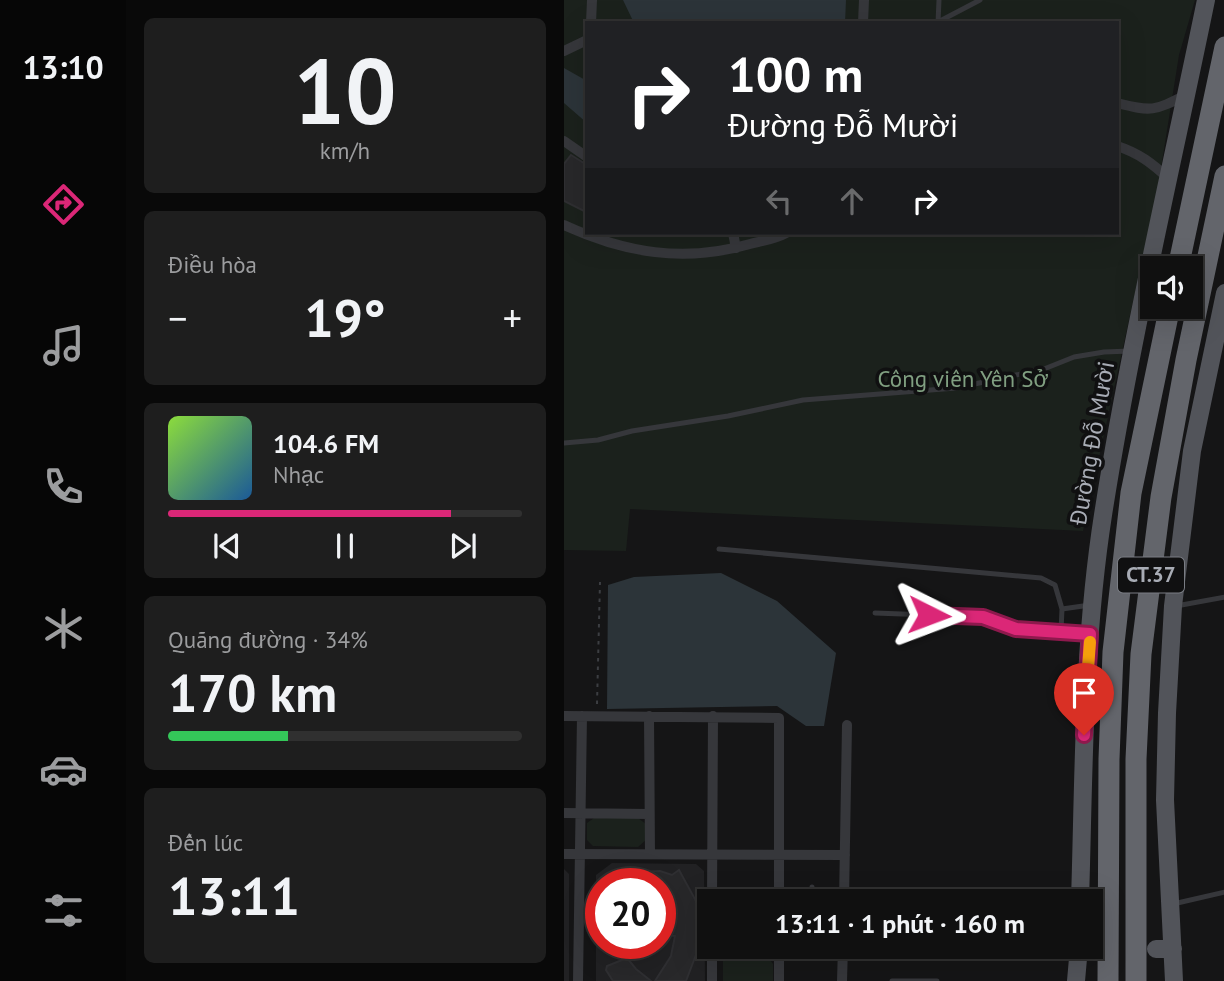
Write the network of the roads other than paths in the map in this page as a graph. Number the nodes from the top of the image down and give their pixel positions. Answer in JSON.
{"nodes":[{"id":1,"x":592,"y":0,"type":"edge"},
{"id":2,"x":864,"y":0,"type":"edge"},
{"id":3,"x":938,"y":0,"type":"edge"},
{"id":4,"x":979,"y":0,"type":"edge"},
{"id":5,"x":1206,"y":0,"type":"edge"},
{"id":6,"x":591,"y":21,"type":"edge"},
{"id":7,"x":863,"y":21,"type":"edge"},
{"id":8,"x":938,"y":21,"type":"edge"},
{"id":9,"x":942,"y":21,"type":"edge"},
{"id":10,"x":585,"y":41,"type":"edge"},
{"id":11,"x":1224,"y":47,"type":"edge"},
{"id":12,"x":564,"y":51,"type":"edge"},
{"id":13,"x":1186,"y":95,"type":"junction"},
{"id":14,"x":1119,"y":104,"type":"edge"},
{"id":15,"x":566,"y":147,"type":"edge"},
{"id":16,"x":1119,"y":147,"type":"edge"},
{"id":17,"x":585,"y":156,"type":"edge"},
{"id":18,"x":1224,"y":176,"type":"edge"},
{"id":19,"x":1169,"y":179,"type":"junction"},
{"id":20,"x":564,"y":225,"type":"edge"},
{"id":21,"x":585,"y":233,"type":"edge"},
{"id":22,"x":591,"y":235,"type":"edge"},
{"id":23,"x":733,"y":235,"type":"edge"},
{"id":24,"x":772,"y":235,"type":"edge"},
{"id":25,"x":752,"y":238,"type":"edge"},
{"id":26,"x":736,"y":248,"type":"junction"},
{"id":27,"x":1180,"y":256,"type":"edge"},
{"id":28,"x":1224,"y":293,"type":"edge"},
{"id":29,"x":1167,"y":319,"type":"edge"},
{"id":30,"x":1133,"y":351,"type":"junction"},
{"id":31,"x":564,"y":443,"type":"edge"},
{"id":32,"x":719,"y":549,"type":"dead end"},
{"id":33,"x":1224,"y":597,"type":"edge"},
{"id":34,"x":1093,"y":605,"type":"junction"},
{"id":35,"x":1173,"y":606,"type":"junction"},
{"id":36,"x":1062,"y":609,"type":"junction"},
{"id":37,"x":875,"y":613,"type":"dead end"},
{"id":38,"x":1062,"y":631,"type":"junction"},
{"id":39,"x":1090,"y":634,"type":"junction"},
{"id":40,"x":564,"y":716,"type":"edge"},
{"id":41,"x":582,"y":716,"type":"junction"},
{"id":42,"x":649,"y":716,"type":"junction"},
{"id":43,"x":713,"y":716,"type":"junction"},
{"id":44,"x":847,"y":725,"type":"dead end"},
{"id":45,"x":564,"y":813,"type":"edge"},
{"id":46,"x":581,"y":813,"type":"junction"},
{"id":47,"x":649,"y":814,"type":"junction"},
{"id":48,"x":564,"y":854,"type":"edge"},
{"id":49,"x":580,"y":854,"type":"junction"},
{"id":50,"x":650,"y":854,"type":"junction"},
{"id":51,"x":712,"y":854,"type":"junction"},
{"id":52,"x":779,"y":854,"type":"junction"},
{"id":53,"x":845,"y":855,"type":"junction"},
{"id":54,"x":712,"y":889,"type":"edge"},
{"id":55,"x":779,"y":889,"type":"edge"},
{"id":56,"x":844,"y":889,"type":"edge"},
{"id":57,"x":1080,"y":889,"type":"edge"},
{"id":58,"x":1224,"y":892,"type":"edge"},
{"id":59,"x":1170,"y":904,"type":"junction"},
{"id":60,"x":712,"y":959,"type":"edge"},
{"id":61,"x":779,"y":959,"type":"edge"},
{"id":62,"x":843,"y":959,"type":"edge"},
{"id":63,"x":1078,"y":959,"type":"edge"},
{"id":64,"x":578,"y":981,"type":"edge"},
{"id":65,"x":712,"y":981,"type":"edge"},
{"id":66,"x":779,"y":981,"type":"edge"},
{"id":67,"x":842,"y":981,"type":"edge"},
{"id":68,"x":892,"y":981,"type":"edge"},
{"id":69,"x":937,"y":981,"type":"edge"},
{"id":70,"x":1076,"y":981,"type":"edge"},
{"id":71,"x":1108,"y":981,"type":"edge"},
{"id":72,"x":1136,"y":981,"type":"edge"},
{"id":73,"x":1174,"y":981,"type":"edge"}],
"edges":[{"from":1,"to":6,"type":"street"},
{"from":2,"to":7,"type":"street"},
{"from":3,"to":8,"type":"lane"},
{"from":4,"to":9,"type":"lane"},
{"from":5,"to":13,"type":"main road","name":"Đường Đỗ Mười"},
{"from":10,"to":12,"type":"street"},
{"from":11,"to":27,"type":"highway"},
{"from":13,"to":14,"type":"street"},
{"from":13,"to":19,"type":"main road","name":"Đường Đỗ Mười"},
{"from":15,"to":17,"type":"street"},
{"from":16,"to":19,"type":"street"},
{"from":18,"to":72,"type":"highway","number":"CT.37"},
{"from":19,"to":30,"type":"main road","name":"Đường Đỗ Mười"},
{"from":20,"to":21,"type":"street"},
{"from":22,"to":26,"type":"street"},
{"from":23,"to":26,"type":"street"},
{"from":24,"to":25,"type":"street"},
{"from":25,"to":26,"type":"street"},
{"from":28,"to":35,"type":"main road"},
{"from":29,"to":71,"type":"highway","number":"CT.37"},
{"from":30,"to":31,"type":"lane"},
{"from":30,"to":34,"type":"main road","name":"Đường Đỗ Mười"},
{"from":32,"to":36,"type":"lane"},
{"from":33,"to":35,"type":"lane"},
{"from":34,"to":36,"type":"lane"},
{"from":34,"to":39,"type":"main road","name":"Đường Đỗ Mười"},
{"from":35,"to":59,"type":"main road"},
{"from":36,"to":38,"type":"lane"},
{"from":37,"to":38,"type":"lane"},
{"from":38,"to":39,"type":"lane"},
{"from":39,"to":57,"type":"main road","name":"Đường Đỗ Mười"},
{"from":40,"to":41,"type":"street"},
{"from":41,"to":42,"type":"street"},
{"from":41,"to":46,"type":"street"},
{"from":42,"to":43,"type":"street"},
{"from":42,"to":47,"type":"street"},
{"from":43,"to":51,"type":"street"},
{"from":43,"to":52,"type":"street"},
{"from":44,"to":53,"type":"street"},
{"from":45,"to":46,"type":"street"},
{"from":46,"to":47,"type":"street"},
{"from":46,"to":49,"type":"street"},
{"from":47,"to":50,"type":"street"},
{"from":48,"to":49,"type":"street"},
{"from":49,"to":50,"type":"street"},
{"from":49,"to":64,"type":"street"},
{"from":50,"to":51,"type":"street"},
{"from":51,"to":52,"type":"street"},
{"from":51,"to":54,"type":"street"},
{"from":52,"to":53,"type":"street"},
{"from":52,"to":55,"type":"street"},
{"from":53,"to":56,"type":"street"},
{"from":58,"to":59,"type":"lane"},
{"from":59,"to":73,"type":"main road"},
{"from":60,"to":65,"type":"street"},
{"from":61,"to":66,"type":"street"},
{"from":62,"to":67,"type":"street"},
{"from":63,"to":70,"type":"main road"},
{"from":68,"to":69,"type":"lane"}]}
